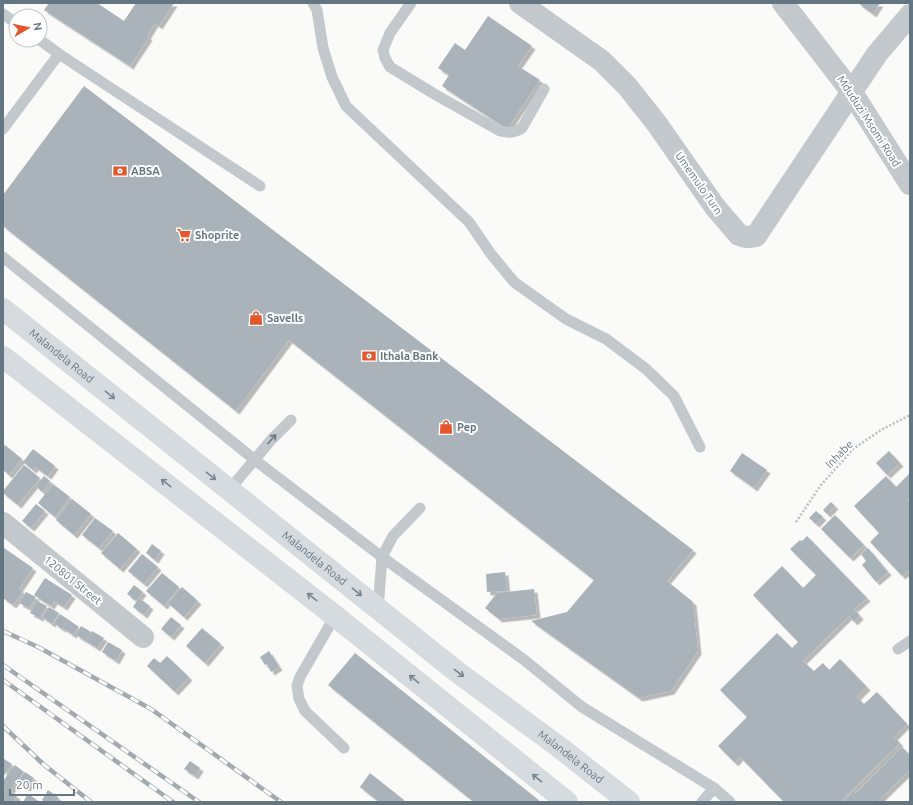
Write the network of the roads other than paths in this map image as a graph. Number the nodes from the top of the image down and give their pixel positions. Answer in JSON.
{"nodes":[{"id":1,"x":313,"y":3,"type":"edge"},
{"id":2,"x":411,"y":3,"type":"edge"},
{"id":3,"x":520,"y":3,"type":"edge"},
{"id":4,"x":783,"y":3,"type":"edge"},
{"id":5,"x":910,"y":15,"type":"edge"},
{"id":6,"x":48,"y":46,"type":"edge"},
{"id":7,"x":59,"y":54,"type":"junction"},
{"id":8,"x":544,"y":89,"type":"dead end"},
{"id":9,"x":852,"y":90,"type":"junction"},
{"id":10,"x":3,"y":129,"type":"edge"},
{"id":11,"x":910,"y":184,"type":"edge"},
{"id":12,"x":260,"y":186,"type":"dead end"},
{"id":13,"x":3,"y":257,"type":"edge"},
{"id":14,"x":3,"y":309,"type":"edge"},
{"id":15,"x":3,"y":357,"type":"edge"},
{"id":16,"x":291,"y":420,"type":"dead end"},
{"id":17,"x":700,"y":447,"type":"dead end"},
{"id":18,"x":255,"y":460,"type":"junction"},
{"id":19,"x":229,"y":490,"type":"junction"},
{"id":20,"x":420,"y":508,"type":"dead end"},
{"id":21,"x":3,"y":523,"type":"edge"},
{"id":22,"x":382,"y":557,"type":"junction"},
{"id":23,"x":378,"y":609,"type":"junction"},
{"id":24,"x":335,"y":616,"type":"junction"},
{"id":25,"x":143,"y":637,"type":"dead end"},
{"id":26,"x":910,"y":641,"type":"edge"},
{"id":27,"x":898,"y":649,"type":"dead end"},
{"id":28,"x":344,"y":748,"type":"dead end"},
{"id":29,"x":714,"y":788,"type":"junction"},
{"id":30,"x":567,"y":802,"type":"edge"},
{"id":31,"x":629,"y":802,"type":"edge"},
{"id":32,"x":702,"y":802,"type":"edge"},
{"id":33,"x":730,"y":802,"type":"edge"}],
"edges":[{"from":1,"to":17,"type":"lane"},
{"from":2,"to":8,"type":"lane"},
{"from":3,"to":9,"type":"street","name":"Umemulo Turn"},
{"from":4,"to":9,"type":"street","name":"Mduduzi Msomi Road"},
{"from":5,"to":9,"type":"street"},
{"from":6,"to":7,"type":"lane"},
{"from":7,"to":10,"type":"lane"},
{"from":7,"to":12,"type":"lane"},
{"from":9,"to":11,"type":"street","name":"Mduduzi Msomi Road"},
{"from":13,"to":18,"type":"lane"},
{"from":14,"to":19,"type":"main road","name":"Malandela Road","one_way":true},
{"from":24,"to":15,"type":"main road","one_way":true},
{"from":18,"to":16,"type":"lane","one_way":true},
{"from":18,"to":19,"type":"lane"},
{"from":18,"to":22,"type":"lane"},
{"from":19,"to":23,"type":"main road","name":"Malandela Road","one_way":true},
{"from":20,"to":22,"type":"lane"},
{"from":21,"to":25,"type":"street","name":"120801 Street"},
{"from":22,"to":23,"type":"lane"},
{"from":22,"to":29,"type":"lane"},
{"from":23,"to":31,"type":"main road","name":"Malandela Road","one_way":true},
{"from":24,"to":28,"type":"lane"},
{"from":30,"to":24,"type":"main road","one_way":true},
{"from":26,"to":27,"type":"lane"},
{"from":29,"to":32,"type":"lane"},
{"from":29,"to":33,"type":"lane"}]}
